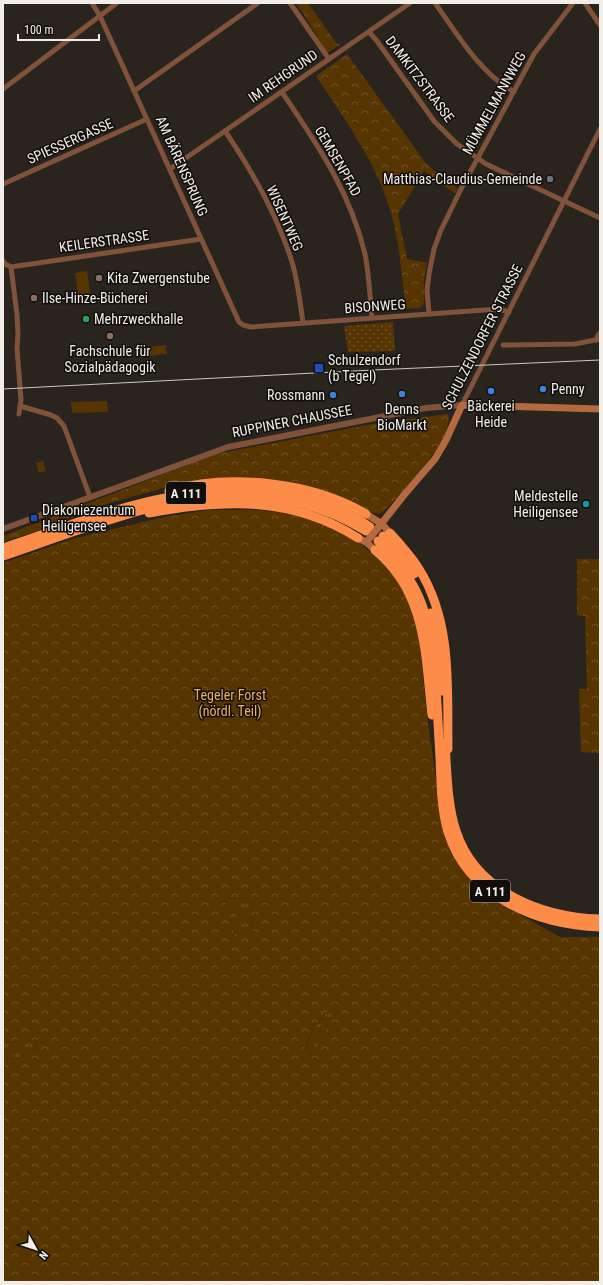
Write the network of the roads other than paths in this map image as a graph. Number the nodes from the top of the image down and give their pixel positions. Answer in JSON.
{"nodes":[{"id":1,"x":92,"y":3,"type":"edge"},
{"id":2,"x":117,"y":3,"type":"edge"},
{"id":3,"x":258,"y":3,"type":"edge"},
{"id":4,"x":290,"y":3,"type":"edge"},
{"id":5,"x":410,"y":3,"type":"edge"},
{"id":6,"x":435,"y":3,"type":"edge"},
{"id":7,"x":573,"y":3,"type":"edge"},
{"id":8,"x":586,"y":3,"type":"edge"},
{"id":9,"x":100,"y":16,"type":"junction"},
{"id":10,"x":600,"y":25,"type":"edge"},
{"id":11,"x":369,"y":32,"type":"junction"},
{"id":12,"x":328,"y":59,"type":"junction"},
{"id":13,"x":3,"y":89,"type":"edge"},
{"id":14,"x":134,"y":91,"type":"junction"},
{"id":15,"x":282,"y":92,"type":"junction"},
{"id":16,"x":514,"y":92,"type":"junction"},
{"id":17,"x":147,"y":119,"type":"junction"},
{"id":18,"x":600,"y":129,"type":"edge"},
{"id":19,"x":225,"y":131,"type":"junction"},
{"id":20,"x":477,"y":159,"type":"junction"},
{"id":21,"x":170,"y":169,"type":"junction"},
{"id":22,"x":3,"y":184,"type":"edge"},
{"id":23,"x":564,"y":201,"type":"junction"},
{"id":24,"x":600,"y":218,"type":"edge"},
{"id":25,"x":201,"y":239,"type":"junction"},
{"id":26,"x":3,"y":261,"type":"edge"},
{"id":27,"x":11,"y":267,"type":"junction"},
{"id":28,"x":509,"y":312,"type":"junction"},
{"id":29,"x":429,"y":314,"type":"junction"},
{"id":30,"x":372,"y":318,"type":"junction"},
{"id":31,"x":303,"y":323,"type":"junction"},
{"id":32,"x":243,"y":325,"type":"joint"},
{"id":33,"x":600,"y":333,"type":"edge"},
{"id":34,"x":599,"y":340,"type":"edge"},
{"id":35,"x":503,"y":345,"type":"dead end"},
{"id":36,"x":462,"y":404,"type":"junction"},
{"id":37,"x":20,"y":406,"type":"junction"},
{"id":38,"x":600,"y":409,"type":"edge"},
{"id":39,"x":19,"y":414,"type":"dead end"},
{"id":40,"x":90,"y":497,"type":"junction"},
{"id":41,"x":366,"y":514,"type":"joint"},
{"id":42,"x":3,"y":529,"type":"edge"},
{"id":43,"x":55,"y":531,"type":"junction"},
{"id":44,"x":374,"y":534,"type":"junction"},
{"id":45,"x":3,"y":548,"type":"edge"},
{"id":46,"x":375,"y":550,"type":"joint"},
{"id":47,"x":3,"y":556,"type":"edge"},
{"id":48,"x":445,"y":787,"type":"junction"},
{"id":49,"x":600,"y":919,"type":"edge"},
{"id":50,"x":600,"y":927,"type":"edge"}],
"edges":[{"from":1,"to":9,"type":"street","name":"AM BÄRENSPRUNG"},
{"from":2,"to":9,"type":"street"},
{"from":3,"to":14,"type":"street"},
{"from":4,"to":12,"type":"street"},
{"from":5,"to":11,"type":"street","name":"IM REHGRUND"},
{"from":6,"to":16,"type":"street"},
{"from":7,"to":16,"type":"street","name":"MÜMMELMANNWEG"},
{"from":8,"to":10,"type":"street"},
{"from":9,"to":13,"type":"street"},
{"from":9,"to":14,"type":"street","name":"AM BÄRENSPRUNG"},
{"from":11,"to":12,"type":"street","name":"IM REHGRUND"},
{"from":11,"to":20,"type":"street","name":"DAMKITZSTRASSE"},
{"from":12,"to":15,"type":"street","name":"IM REHGRUND"},
{"from":14,"to":17,"type":"street","name":"AM BÄRENSPRUNG"},
{"from":15,"to":19,"type":"street","name":"IM REHGRUND"},
{"from":15,"to":30,"type":"street","name":"GEMSENPFAD"},
{"from":16,"to":20,"type":"street","name":"MÜMMELMANNWEG"},
{"from":17,"to":21,"type":"street","name":"AM BÄRENSPRUNG"},
{"from":17,"to":22,"type":"street","name":"SPIESSERGASSE"},
{"from":18,"to":23,"type":"street","name":"SCHULZENDORFER STRASSE"},
{"from":19,"to":21,"type":"street","name":"IM REHGRUND"},
{"from":19,"to":31,"type":"street","name":"WISENTWEG"},
{"from":20,"to":23,"type":"street","name":"DAMKITZSTRASSE"},
{"from":20,"to":29,"type":"street","name":"MÜMMELMANNWEG"},
{"from":21,"to":25,"type":"street","name":"AM BÄRENSPRUNG"},
{"from":23,"to":24,"type":"street","name":"DAMKITZSTRASSE"},
{"from":23,"to":28,"type":"street","name":"SCHULZENDORFER STRASSE"},
{"from":25,"to":27,"type":"street","name":"KEILERSTRASSE"},
{"from":25,"to":32,"type":"street","name":"AM BÄRENSPRUNG"},
{"from":26,"to":27,"type":"street"},
{"from":27,"to":37,"type":"street"},
{"from":28,"to":29,"type":"street","name":"BISONWEG"},
{"from":28,"to":36,"type":"street","name":"SCHULZENDORFER STRASSE"},
{"from":29,"to":30,"type":"street","name":"BISONWEG"},
{"from":30,"to":31,"type":"street","name":"BISONWEG"},
{"from":31,"to":32,"type":"street","name":"BISONWEG"},
{"from":33,"to":34,"type":"street"},
{"from":34,"to":35,"type":"street"},
{"from":36,"to":38,"type":"main road","name":"RUPPINER CHAUSSEE"},
{"from":36,"to":40,"type":"street","name":"RUPPINER CHAUSSEE"},
{"from":36,"to":44,"type":"main road","name":"SCHULZENDORFER STRASSE"},
{"from":37,"to":39,"type":"street"},
{"from":37,"to":40,"type":"street"},
{"from":40,"to":42,"type":"street","name":"RUPPINER CHAUSSEE"},
{"from":41,"to":43,"type":"highway"},
{"from":41,"to":44,"type":"main road"},
{"from":43,"to":44,"type":"highway","number":"A 111"},
{"from":43,"to":45,"type":"highway","number":"A 111"},
{"from":44,"to":46,"type":"main road"},
{"from":44,"to":47,"type":"highway"},
{"from":44,"to":48,"type":"highway","number":"A 111"},
{"from":46,"to":48,"type":"highway"},
{"from":48,"to":49,"type":"highway","number":"A 111"},
{"from":48,"to":50,"type":"highway","number":"A 111"}]}
